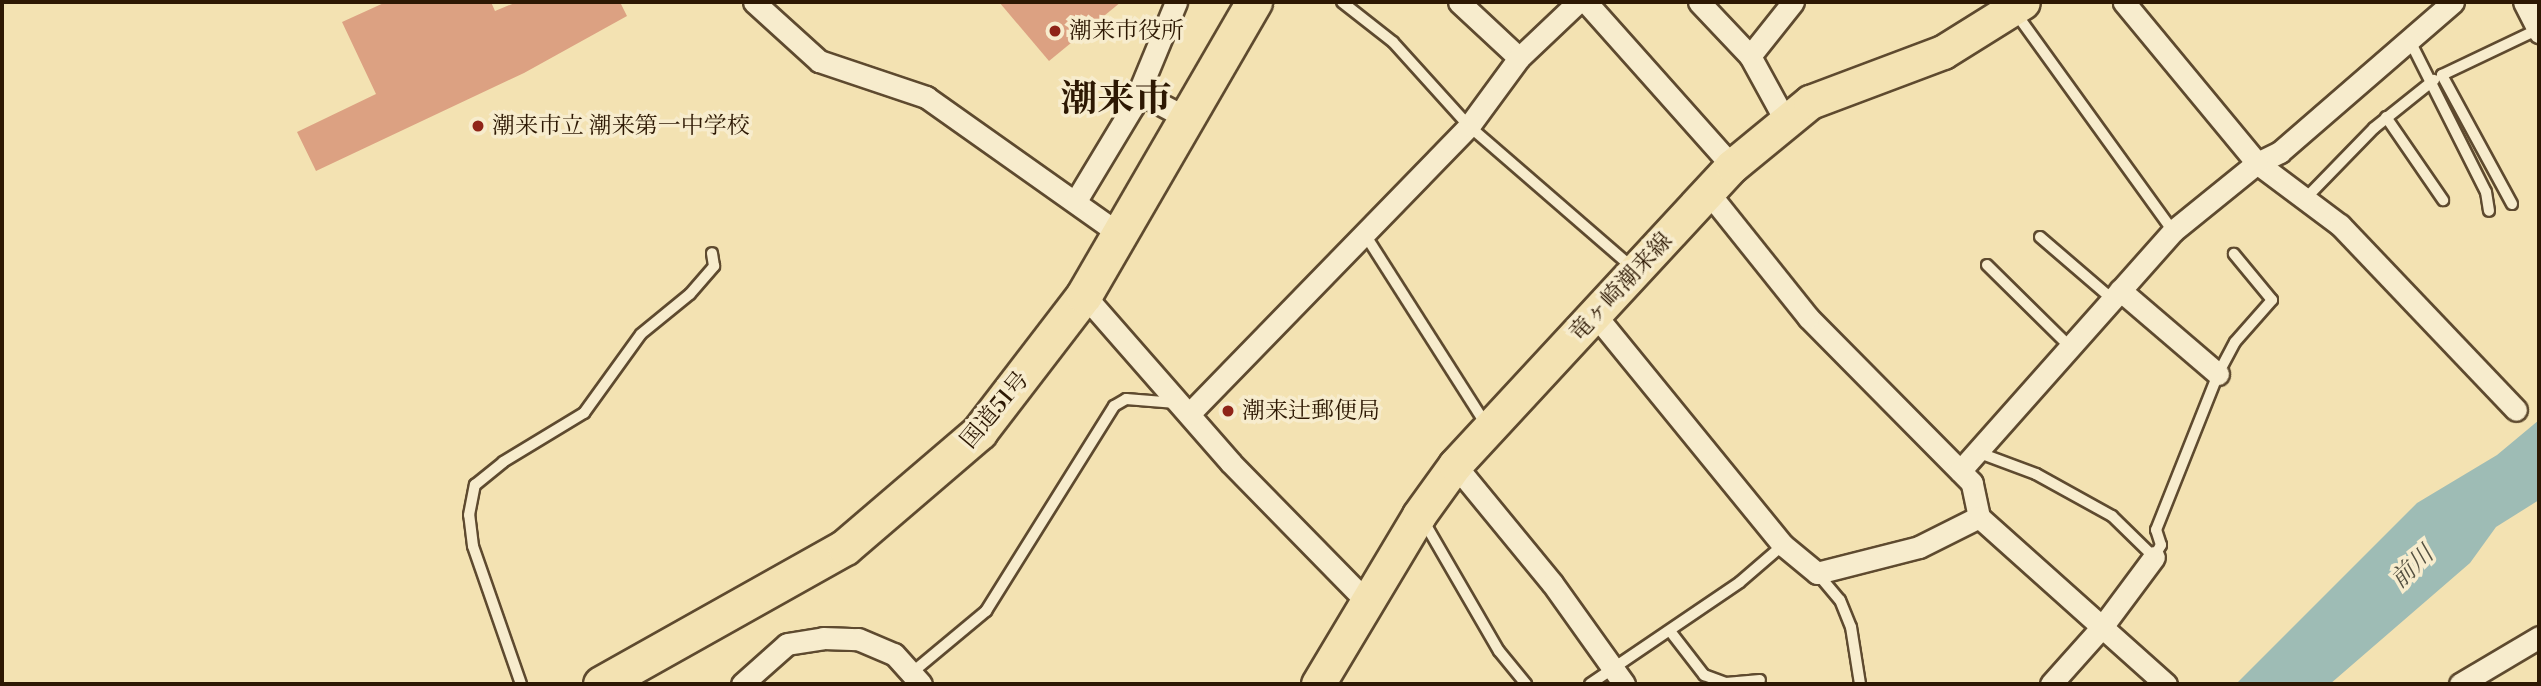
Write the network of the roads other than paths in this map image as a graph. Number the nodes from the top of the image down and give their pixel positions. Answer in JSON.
{"nodes":[{"id":1,"x":754,"y":2,"type":"edge"},
{"id":2,"x":1176,"y":2,"type":"edge"},
{"id":3,"x":1254,"y":2,"type":"edge"},
{"id":4,"x":1342,"y":2,"type":"edge"},
{"id":5,"x":1459,"y":2,"type":"edge"},
{"id":6,"x":1578,"y":2,"type":"edge"},
{"id":7,"x":1586,"y":2,"type":"edge"},
{"id":8,"x":1699,"y":2,"type":"edge"},
{"id":9,"x":1793,"y":2,"type":"edge"},
{"id":10,"x":2124,"y":2,"type":"edge"},
{"id":11,"x":2453,"y":2,"type":"edge"},
{"id":12,"x":2524,"y":2,"type":"edge"},
{"id":13,"x":2018,"y":6,"type":"edge"},
{"id":14,"x":2539,"y":30,"type":"edge"},
{"id":15,"x":2410,"y":41,"type":"junction"},
{"id":16,"x":1750,"y":56,"type":"junction"},
{"id":17,"x":1519,"y":58,"type":"junction"},
{"id":18,"x":2442,"y":75,"type":"junction"},
{"id":19,"x":2429,"y":83,"type":"junction"},
{"id":20,"x":1139,"y":93,"type":"junction"},
{"id":21,"x":1185,"y":117,"type":"junction"},
{"id":22,"x":2386,"y":117,"type":"junction"},
{"id":23,"x":1785,"y":120,"type":"junction"},
{"id":24,"x":1469,"y":126,"type":"junction"},
{"id":25,"x":2257,"y":163,"type":"junction"},
{"id":26,"x":1732,"y":166,"type":"junction"},
{"id":27,"x":1708,"y":192,"type":"junction"},
{"id":28,"x":1077,"y":199,"type":"junction"},
{"id":29,"x":2305,"y":199,"type":"junction"},
{"id":30,"x":2443,"y":200,"type":"dead end"},
{"id":31,"x":2512,"y":204,"type":"dead end"},
{"id":32,"x":2489,"y":211,"type":"dead end"},
{"id":33,"x":2173,"y":231,"type":"junction"},
{"id":34,"x":1118,"y":233,"type":"junction"},
{"id":35,"x":1364,"y":233,"type":"junction"},
{"id":36,"x":2040,"y":236,"type":"dead end"},
{"id":37,"x":712,"y":253,"type":"dead end"},
{"id":38,"x":2234,"y":254,"type":"dead end"},
{"id":39,"x":1987,"y":265,"type":"dead end"},
{"id":40,"x":1636,"y":271,"type":"junction"},
{"id":41,"x":2115,"y":294,"type":"junction"},
{"id":42,"x":1084,"y":295,"type":"junction"},
{"id":43,"x":1596,"y":316,"type":"junction"},
{"id":44,"x":2069,"y":346,"type":"junction"},
{"id":45,"x":2218,"y":374,"type":"junction"},
{"id":46,"x":1184,"y":409,"type":"junction"},
{"id":47,"x":2516,"y":410,"type":"dead end"},
{"id":48,"x":1488,"y":428,"type":"junction"},
{"id":49,"x":1977,"y":452,"type":"junction"},
{"id":50,"x":1455,"y":465,"type":"junction"},
{"id":51,"x":1960,"y":471,"type":"junction"},
{"id":52,"x":1419,"y":515,"type":"junction"},
{"id":53,"x":1979,"y":517,"type":"junction"},
{"id":54,"x":1783,"y":545,"type":"junction"},
{"id":55,"x":2154,"y":557,"type":"junction"},
{"id":56,"x":1817,"y":573,"type":"junction"},
{"id":57,"x":1366,"y":601,"type":"junction"},
{"id":58,"x":2102,"y":627,"type":"junction"},
{"id":59,"x":1670,"y":631,"type":"junction"},
{"id":60,"x":2539,"y":636,"type":"edge"},
{"id":61,"x":1618,"y":677,"type":"edge"},
{"id":62,"x":918,"y":678,"type":"edge"},
{"id":63,"x":1760,"y":680,"type":"dead end"},
{"id":64,"x":521,"y":684,"type":"edge"},
{"id":65,"x":601,"y":684,"type":"edge"},
{"id":66,"x":742,"y":684,"type":"edge"},
{"id":67,"x":1318,"y":684,"type":"edge"},
{"id":68,"x":1526,"y":684,"type":"edge"},
{"id":69,"x":1590,"y":684,"type":"edge"},
{"id":70,"x":1860,"y":684,"type":"edge"},
{"id":71,"x":2051,"y":684,"type":"edge"},
{"id":72,"x":2166,"y":684,"type":"edge"},
{"id":73,"x":2460,"y":684,"type":"edge"}],
"edges":[{"from":1,"to":28,"type":"street"},
{"from":2,"to":20,"type":"street"},
{"from":3,"to":21,"type":"highway","name":"国道51号"},
{"from":4,"to":24,"type":"lane"},
{"from":5,"to":17,"type":"street"},
{"from":6,"to":17,"type":"street"},
{"from":7,"to":26,"type":"street"},
{"from":8,"to":16,"type":"street"},
{"from":9,"to":16,"type":"street"},
{"from":10,"to":25,"type":"street"},
{"from":11,"to":15,"type":"street"},
{"from":12,"to":14,"type":"street"},
{"from":13,"to":23,"type":"main road","name":"竜ヶ崎潮来線"},
{"from":13,"to":33,"type":"lane"},
{"from":14,"to":18,"type":"lane"},
{"from":15,"to":19,"type":"lane"},
{"from":15,"to":25,"type":"street"},
{"from":16,"to":23,"type":"street"},
{"from":17,"to":24,"type":"street"},
{"from":18,"to":19,"type":"lane"},
{"from":18,"to":31,"type":"lane"},
{"from":19,"to":22,"type":"lane"},
{"from":19,"to":32,"type":"lane"},
{"from":20,"to":21,"type":"street"},
{"from":20,"to":28,"type":"street"},
{"from":21,"to":34,"type":"highway","name":"国道51号"},
{"from":22,"to":29,"type":"lane"},
{"from":22,"to":30,"type":"lane"},
{"from":23,"to":26,"type":"main road","name":"竜ヶ崎潮来線"},
{"from":24,"to":35,"type":"street"},
{"from":24,"to":40,"type":"lane"},
{"from":25,"to":29,"type":"street"},
{"from":25,"to":33,"type":"street"},
{"from":26,"to":27,"type":"main road","name":"竜ヶ崎潮来線"},
{"from":27,"to":40,"type":"main road","name":"竜ヶ崎潮来線"},
{"from":27,"to":51,"type":"street"},
{"from":28,"to":34,"type":"street"},
{"from":29,"to":47,"type":"street"},
{"from":33,"to":41,"type":"street"},
{"from":34,"to":42,"type":"highway","name":"国道51号"},
{"from":35,"to":46,"type":"street"},
{"from":35,"to":48,"type":"lane"},
{"from":36,"to":41,"type":"lane"},
{"from":37,"to":64,"type":"lane"},
{"from":38,"to":45,"type":"lane"},
{"from":39,"to":44,"type":"lane"},
{"from":40,"to":43,"type":"main road","name":"竜ヶ崎潮来線"},
{"from":41,"to":44,"type":"street"},
{"from":41,"to":45,"type":"street"},
{"from":42,"to":46,"type":"street"},
{"from":42,"to":65,"type":"highway","name":"国道51号"},
{"from":43,"to":48,"type":"main road","name":"竜ヶ崎潮来線"},
{"from":43,"to":54,"type":"street"},
{"from":44,"to":49,"type":"street"},
{"from":45,"to":55,"type":"lane"},
{"from":46,"to":57,"type":"street"},
{"from":46,"to":62,"type":"lane"},
{"from":48,"to":50,"type":"main road","name":"竜ヶ崎潮来線"},
{"from":49,"to":51,"type":"street"},
{"from":49,"to":55,"type":"lane"},
{"from":50,"to":52,"type":"main road","name":"竜ヶ崎潮来線"},
{"from":50,"to":61,"type":"street"},
{"from":51,"to":53,"type":"street"},
{"from":52,"to":57,"type":"main road","name":"竜ヶ崎潮来線"},
{"from":52,"to":68,"type":"lane"},
{"from":53,"to":56,"type":"street"},
{"from":53,"to":58,"type":"street"},
{"from":54,"to":56,"type":"street"},
{"from":54,"to":59,"type":"lane"},
{"from":55,"to":58,"type":"street"},
{"from":56,"to":70,"type":"lane"},
{"from":57,"to":67,"type":"main road","name":"竜ヶ崎潮来線"},
{"from":58,"to":71,"type":"street"},
{"from":58,"to":72,"type":"street"},
{"from":59,"to":61,"type":"lane"},
{"from":59,"to":63,"type":"lane"},
{"from":60,"to":73,"type":"street"},
{"from":61,"to":69,"type":"lane"},
{"from":62,"to":66,"type":"street"}]}
